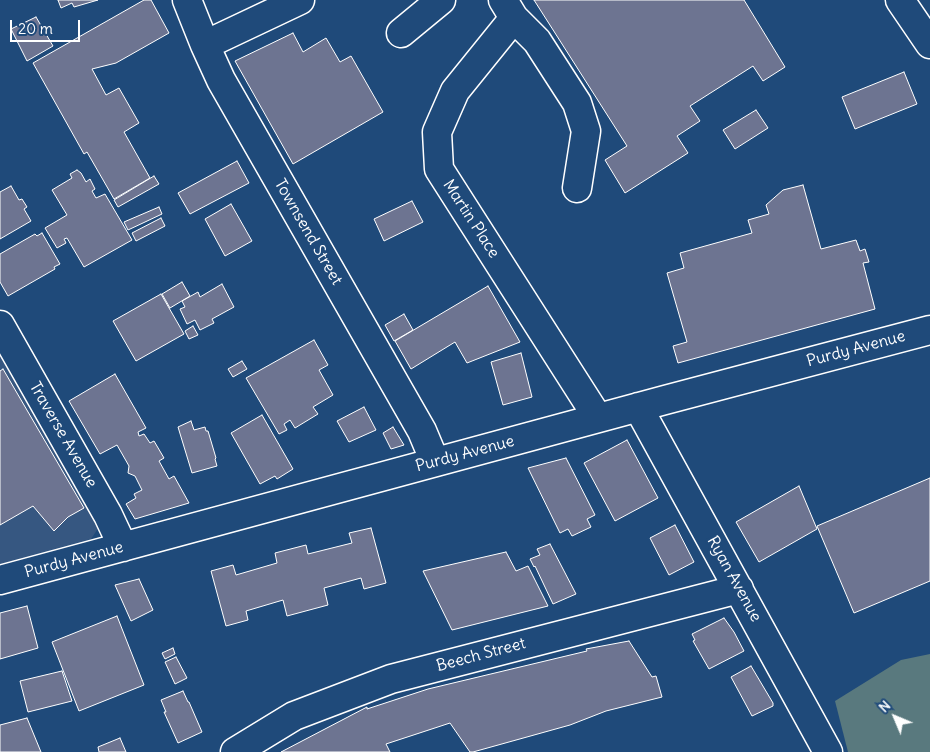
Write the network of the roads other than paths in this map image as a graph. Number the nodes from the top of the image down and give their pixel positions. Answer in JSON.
{"nodes":[{"id":1,"x":187,"y":0,"type":"edge"},
{"id":2,"x":300,"y":0,"type":"edge"},
{"id":3,"x":441,"y":0,"type":"edge"},
{"id":4,"x":900,"y":0,"type":"edge"},
{"id":5,"x":508,"y":9,"type":"edge"},
{"id":6,"x":401,"y":33,"type":"dead end"},
{"id":7,"x":930,"y":44,"type":"edge"},
{"id":8,"x":205,"y":45,"type":"junction"},
{"id":9,"x":577,"y":188,"type":"dead end"},
{"id":10,"x":0,"y":325,"type":"edge"},
{"id":11,"x":930,"y":330,"type":"edge"},
{"id":12,"x":638,"y":407,"type":"junction"},
{"id":13,"x":598,"y":418,"type":"junction"},
{"id":14,"x":435,"y":462,"type":"junction"},
{"id":15,"x":123,"y":547,"type":"junction"},
{"id":16,"x":0,"y":580,"type":"edge"},
{"id":17,"x":739,"y":589,"type":"junction"},
{"id":18,"x":235,"y":752,"type":"edge"},
{"id":19,"x":828,"y":752,"type":"edge"}],
"edges":[{"from":1,"to":8,"type":"street","name":"Townsend Street"},
{"from":2,"to":8,"type":"street"},
{"from":3,"to":6,"type":"street"},
{"from":4,"to":7,"type":"street"},
{"from":5,"to":9,"type":"street","name":"Martin Place"},
{"from":5,"to":13,"type":"street","name":"Martin Place"},
{"from":8,"to":14,"type":"street","name":"Townsend Street"},
{"from":10,"to":15,"type":"street","name":"Traverse Avenue"},
{"from":11,"to":12,"type":"street","name":"Purdy Avenue"},
{"from":12,"to":13,"type":"street","name":"Purdy Avenue"},
{"from":12,"to":17,"type":"street","name":"Ryan Avenue"},
{"from":13,"to":14,"type":"street","name":"Purdy Avenue"},
{"from":14,"to":15,"type":"street","name":"Purdy Avenue"},
{"from":15,"to":16,"type":"street","name":"Purdy Avenue"},
{"from":17,"to":18,"type":"street","name":"Beech Street"},
{"from":17,"to":19,"type":"street","name":"Ryan Avenue"}]}
